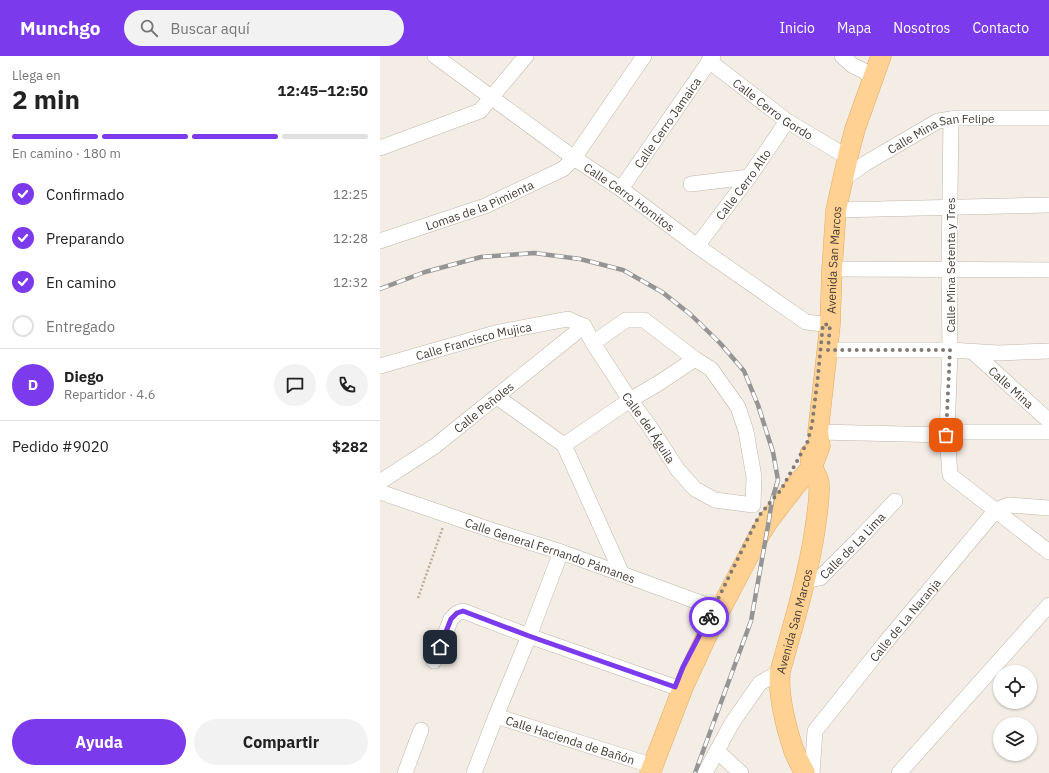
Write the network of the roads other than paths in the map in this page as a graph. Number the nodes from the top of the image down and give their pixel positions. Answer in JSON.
{"nodes":[{"id":1,"x":435,"y":56,"type":"edge"},
{"id":2,"x":526,"y":56,"type":"edge"},
{"id":3,"x":644,"y":56,"type":"edge"},
{"id":4,"x":842,"y":56,"type":"edge"},
{"id":5,"x":881,"y":56,"type":"edge"},
{"id":6,"x":711,"y":59,"type":"edge"},
{"id":7,"x":869,"y":69,"type":"edge"},
{"id":8,"x":491,"y":98,"type":"junction"},
{"id":9,"x":1049,"y":118,"type":"edge"},
{"id":10,"x":951,"y":119,"type":"junction"},
{"id":11,"x":787,"y":121,"type":"junction"},
{"id":12,"x":382,"y":145,"type":"edge"},
{"id":13,"x":839,"y":152,"type":"junction"},
{"id":14,"x":574,"y":158,"type":"junction"},
{"id":15,"x":749,"y":177,"type":"junction"},
{"id":16,"x":843,"y":180,"type":"junction"},
{"id":17,"x":691,"y":184,"type":"dead end"},
{"id":18,"x":621,"y":189,"type":"junction"},
{"id":19,"x":1049,"y":205,"type":"edge"},
{"id":20,"x":949,"y":207,"type":"junction"},
{"id":21,"x":836,"y":210,"type":"junction"},
{"id":22,"x":380,"y":241,"type":"edge"},
{"id":23,"x":698,"y":246,"type":"junction"},
{"id":24,"x":832,"y":269,"type":"junction"},
{"id":25,"x":949,"y":269,"type":"junction"},
{"id":26,"x":1049,"y":270,"type":"edge"},
{"id":27,"x":826,"y":325,"type":"junction"},
{"id":28,"x":584,"y":326,"type":"junction"},
{"id":29,"x":593,"y":343,"type":"junction"},
{"id":30,"x":828,"y":350,"type":"junction"},
{"id":31,"x":950,"y":350,"type":"junction"},
{"id":32,"x":1049,"y":351,"type":"edge"},
{"id":33,"x":973,"y":352,"type":"junction"},
{"id":34,"x":695,"y":359,"type":"junction"},
{"id":35,"x":380,"y":366,"type":"edge"},
{"id":36,"x":497,"y":397,"type":"junction"},
{"id":37,"x":630,"y":400,"type":"junction"},
{"id":38,"x":1049,"y":421,"type":"edge"},
{"id":39,"x":1049,"y":432,"type":"edge"},
{"id":40,"x":946,"y":435,"type":"junction"},
{"id":41,"x":813,"y":437,"type":"junction"},
{"id":42,"x":564,"y":446,"type":"junction"},
{"id":43,"x":812,"y":467,"type":"junction"},
{"id":44,"x":380,"y":482,"type":"edge"},
{"id":45,"x":380,"y":492,"type":"edge"},
{"id":46,"x":895,"y":501,"type":"dead end"},
{"id":47,"x":1049,"y":508,"type":"edge"},
{"id":48,"x":996,"y":510,"type":"junction"},
{"id":49,"x":560,"y":552,"type":"junction"},
{"id":50,"x":1049,"y":552,"type":"edge"},
{"id":51,"x":622,"y":574,"type":"junction"},
{"id":52,"x":804,"y":581,"type":"junction"},
{"id":53,"x":1049,"y":605,"type":"edge"},
{"id":54,"x":717,"y":608,"type":"junction"},
{"id":55,"x":529,"y":636,"type":"junction"},
{"id":56,"x":434,"y":661,"type":"dead end"},
{"id":57,"x":780,"y":672,"type":"junction"},
{"id":58,"x":675,"y":687,"type":"junction"},
{"id":59,"x":496,"y":716,"type":"junction"},
{"id":60,"x":421,"y":730,"type":"dead end"},
{"id":61,"x":717,"y":751,"type":"junction"},
{"id":62,"x":645,"y":770,"type":"edge"},
{"id":63,"x":405,"y":773,"type":"edge"},
{"id":64,"x":474,"y":773,"type":"edge"},
{"id":65,"x":706,"y":773,"type":"edge"},
{"id":66,"x":741,"y":773,"type":"edge"},
{"id":67,"x":805,"y":773,"type":"edge"},
{"id":68,"x":812,"y":773,"type":"edge"},
{"id":69,"x":899,"y":773,"type":"edge"}],
"edges":[{"from":1,"to":8,"type":"street","name":"Calle Cerro Hornitos"},
{"from":2,"to":8,"type":"street"},
{"from":3,"to":14,"type":"street","name":"Lomas de la Pimienta"},
{"from":4,"to":7,"type":"street"},
{"from":5,"to":7,"type":"main road","name":"Avenida San Marcos"},
{"from":6,"to":11,"type":"street","name":"Calle Cerro Gordo"},
{"from":6,"to":18,"type":"street","name":"Calle Cerro Jamaica"},
{"from":7,"to":13,"type":"main road","name":"Avenida San Marcos"},
{"from":7,"to":16,"type":"main road","name":"Avenida San Marcos"},
{"from":8,"to":12,"type":"street"},
{"from":8,"to":14,"type":"street","name":"Calle Cerro Hornitos"},
{"from":9,"to":10,"type":"street","name":"Calle Mina San Felipe"},
{"from":10,"to":16,"type":"street","name":"Calle Mina San Felipe"},
{"from":10,"to":20,"type":"street","name":"Calle Mina Setenta y Tres"},
{"from":11,"to":13,"type":"street","name":"Calle Cerro Gordo"},
{"from":11,"to":15,"type":"street","name":"Calle Cerro Alto"},
{"from":13,"to":27,"type":"main road","name":"Avenida San Marcos"},
{"from":14,"to":18,"type":"street","name":"Calle Cerro Hornitos"},
{"from":14,"to":22,"type":"street","name":"Lomas de la Pimienta"},
{"from":15,"to":17,"type":"street"},
{"from":15,"to":23,"type":"street","name":"Calle Cerro Alto"},
{"from":16,"to":21,"type":"main road","name":"Avenida San Marcos"},
{"from":18,"to":23,"type":"street","name":"Calle Cerro Hornitos"},
{"from":19,"to":20,"type":"street"},
{"from":20,"to":21,"type":"street"},
{"from":20,"to":25,"type":"street","name":"Calle Mina Setenta y Tres"},
{"from":21,"to":24,"type":"main road","name":"Avenida San Marcos"},
{"from":23,"to":27,"type":"street","name":"Calle Cerro Hornitos"},
{"from":24,"to":25,"type":"street"},
{"from":24,"to":27,"type":"main road","name":"Avenida San Marcos"},
{"from":25,"to":26,"type":"street"},
{"from":25,"to":31,"type":"street","name":"Calle Mina Setenta y Tres"},
{"from":27,"to":30,"type":"main road","name":"Avenida San Marcos"},
{"from":27,"to":41,"type":"main road","name":"Avenida San Marcos"},
{"from":28,"to":29,"type":"street","name":"Calle del Águila"},
{"from":28,"to":35,"type":"street","name":"Calle Francisco Mujica"},
{"from":28,"to":36,"type":"street","name":"Calle Peñoles"},
{"from":29,"to":34,"type":"street"},
{"from":29,"to":37,"type":"street","name":"Calle del Águila"},
{"from":30,"to":31,"type":"street"},
{"from":30,"to":41,"type":"main road","name":"Avenida San Marcos"},
{"from":31,"to":33,"type":"street"},
{"from":31,"to":40,"type":"street","name":"Calle Mina Setenta y Tres"},
{"from":32,"to":33,"type":"street"},
{"from":33,"to":38,"type":"street","name":"Calle Mina"},
{"from":34,"to":37,"type":"street"},
{"from":34,"to":37,"type":"street","name":"Calle del Águila"},
{"from":36,"to":42,"type":"street"},
{"from":36,"to":44,"type":"street","name":"Calle Peñoles"},
{"from":37,"to":42,"type":"street"},
{"from":39,"to":40,"type":"street"},
{"from":40,"to":41,"type":"street"},
{"from":40,"to":48,"type":"street","name":"Calle Mina Setenta y Tres"},
{"from":41,"to":43,"type":"main road","name":"Avenida San Marcos"},
{"from":41,"to":54,"type":"main road"},
{"from":42,"to":51,"type":"street"},
{"from":43,"to":52,"type":"main road","name":"Avenida San Marcos"},
{"from":43,"to":54,"type":"main road"},
{"from":45,"to":49,"type":"street","name":"Calle General Fernando Pámanes"},
{"from":46,"to":52,"type":"street","name":"Calle de La Lima"},
{"from":47,"to":48,"type":"street"},
{"from":48,"to":50,"type":"street","name":"Calle Mina Setenta y Tres"},
{"from":48,"to":68,"type":"street","name":"Calle de La Naranja"},
{"from":49,"to":51,"type":"street","name":"Calle General Fernando Pámanes"},
{"from":49,"to":55,"type":"street"},
{"from":51,"to":54,"type":"street","name":"Calle General Fernando Pámanes"},
{"from":52,"to":57,"type":"main road","name":"Avenida San Marcos"},
{"from":53,"to":69,"type":"street"},
{"from":54,"to":58,"type":"main road"},
{"from":54,"to":62,"type":"main road"},
{"from":55,"to":56,"type":"street"},
{"from":55,"to":58,"type":"street"},
{"from":55,"to":59,"type":"street"},
{"from":57,"to":61,"type":"street"},
{"from":57,"to":67,"type":"main road","name":"Avenida San Marcos"},
{"from":58,"to":62,"type":"main road"},
{"from":59,"to":62,"type":"street","name":"Calle Hacienda de Bañón"},
{"from":59,"to":64,"type":"street"},
{"from":60,"to":63,"type":"street"},
{"from":61,"to":65,"type":"street"},
{"from":61,"to":66,"type":"street"}]}
